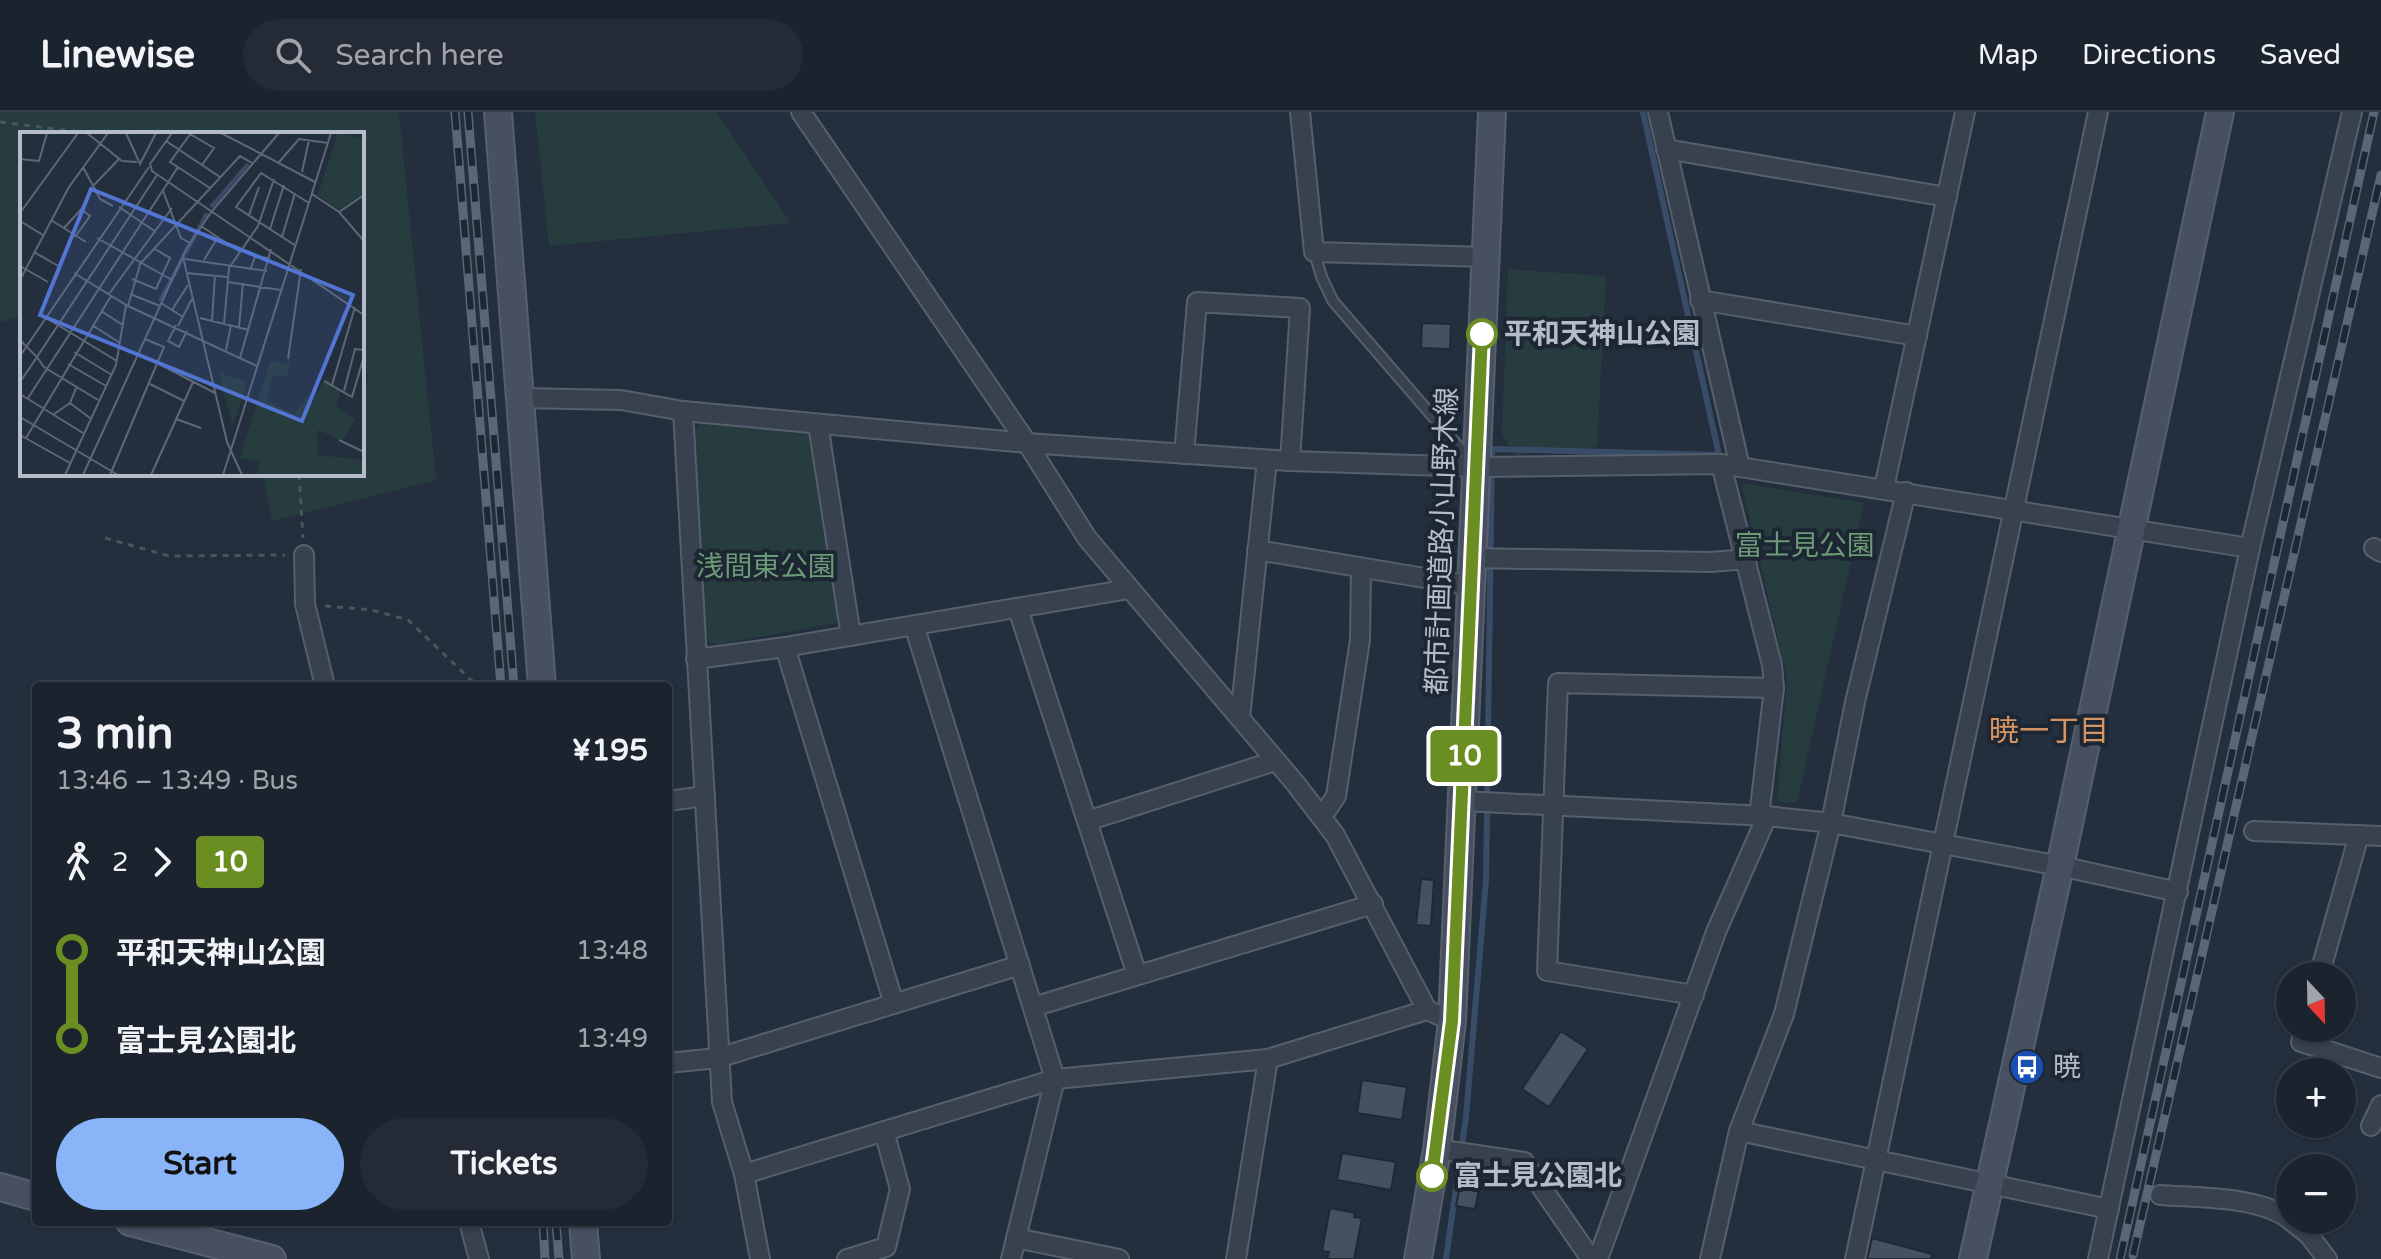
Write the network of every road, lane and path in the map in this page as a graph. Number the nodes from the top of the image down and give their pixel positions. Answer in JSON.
{"nodes":[{"id":1,"x":498,"y":112,"type":"edge"},
{"id":2,"x":801,"y":112,"type":"edge"},
{"id":3,"x":1300,"y":112,"type":"edge"},
{"id":4,"x":1492,"y":112,"type":"edge"},
{"id":5,"x":1658,"y":112,"type":"edge"},
{"id":6,"x":1965,"y":112,"type":"edge"},
{"id":7,"x":2098,"y":112,"type":"edge"},
{"id":8,"x":2220,"y":112,"type":"edge"},
{"id":9,"x":2350,"y":112,"type":"edge"},
{"id":10,"x":0,"y":122,"type":"edge"},
{"id":11,"x":80,"y":132,"type":"edge"},
{"id":12,"x":1666,"y":149,"type":"junction"},
{"id":13,"x":1947,"y":197,"type":"junction"},
{"id":14,"x":1314,"y":252,"type":"junction"},
{"id":15,"x":1486,"y":257,"type":"junction"},
{"id":16,"x":1700,"y":300,"type":"junction"},
{"id":17,"x":1917,"y":336,"type":"junction"},
{"id":18,"x":521,"y":398,"type":"junction"},
{"id":19,"x":683,"y":411,"type":"junction"},
{"id":20,"x":818,"y":424,"type":"junction"},
{"id":21,"x":1027,"y":443,"type":"junction"},
{"id":22,"x":1184,"y":454,"type":"junction"},
{"id":23,"x":1267,"y":460,"type":"junction"},
{"id":24,"x":1290,"y":461,"type":"junction"},
{"id":25,"x":1730,"y":466,"type":"junction"},
{"id":26,"x":1477,"y":467,"type":"junction"},
{"id":27,"x":299,"y":476,"type":"edge"},
{"id":28,"x":1884,"y":488,"type":"junction"},
{"id":29,"x":1906,"y":492,"type":"junction"},
{"id":30,"x":2014,"y":509,"type":"junction"},
{"id":31,"x":2132,"y":528,"type":"junction"},
{"id":32,"x":105,"y":538,"type":"dead end"},
{"id":33,"x":2250,"y":548,"type":"junction"},
{"id":34,"x":1257,"y":550,"type":"junction"},
{"id":35,"x":304,"y":555,"type":"junction"},
{"id":36,"x":1473,"y":558,"type":"junction"},
{"id":37,"x":1747,"y":559,"type":"junction"},
{"id":38,"x":1361,"y":568,"type":"junction"},
{"id":39,"x":1472,"y":586,"type":"junction"},
{"id":40,"x":1129,"y":589,"type":"junction"},
{"id":41,"x":305,"y":604,"type":"junction"},
{"id":42,"x":1018,"y":609,"type":"junction"},
{"id":43,"x":914,"y":625,"type":"junction"},
{"id":44,"x":851,"y":636,"type":"junction"},
{"id":45,"x":785,"y":647,"type":"junction"},
{"id":46,"x":696,"y":659,"type":"junction"},
{"id":47,"x":324,"y":682,"type":"edge"},
{"id":48,"x":475,"y":682,"type":"edge"},
{"id":49,"x":542,"y":682,"type":"edge"},
{"id":50,"x":1774,"y":688,"type":"junction"},
{"id":51,"x":1240,"y":718,"type":"junction"},
{"id":52,"x":1275,"y":761,"type":"junction"},
{"id":53,"x":705,"y":796,"type":"junction"},
{"id":54,"x":672,"y":800,"type":"edge"},
{"id":55,"x":1462,"y":801,"type":"junction"},
{"id":56,"x":1552,"y":805,"type":"junction"},
{"id":57,"x":1322,"y":817,"type":"junction"},
{"id":58,"x":1763,"y":817,"type":"junction"},
{"id":59,"x":1087,"y":821,"type":"junction"},
{"id":60,"x":1831,"y":823,"type":"junction"},
{"id":61,"x":2254,"y":831,"type":"dead end"},
{"id":62,"x":2359,"y":835,"type":"junction"},
{"id":63,"x":2381,"y":836,"type":"edge"},
{"id":64,"x":1942,"y":845,"type":"junction"},
{"id":65,"x":2060,"y":866,"type":"junction"},
{"id":66,"x":2178,"y":892,"type":"junction"},
{"id":67,"x":1373,"y":904,"type":"junction"},
{"id":68,"x":2323,"y":962,"type":"edge"},
{"id":69,"x":1020,"y":965,"type":"junction"},
{"id":70,"x":1137,"y":975,"type":"junction"},
{"id":71,"x":1694,"y":995,"type":"junction"},
{"id":72,"x":894,"y":1004,"type":"junction"},
{"id":73,"x":1033,"y":1007,"type":"junction"},
{"id":74,"x":1427,"y":1010,"type":"junction"},
{"id":75,"x":1452,"y":1021,"type":"junction"},
{"id":76,"x":2301,"y":1042,"type":"edge"},
{"id":77,"x":718,"y":1058,"type":"junction"},
{"id":78,"x":1268,"y":1059,"type":"junction"},
{"id":79,"x":672,"y":1063,"type":"edge"},
{"id":80,"x":2381,"y":1068,"type":"edge"},
{"id":81,"x":1055,"y":1079,"type":"junction"},
{"id":82,"x":2381,"y":1105,"type":"edge"},
{"id":83,"x":2371,"y":1126,"type":"dead end"},
{"id":84,"x":884,"y":1131,"type":"junction"},
{"id":85,"x":1739,"y":1131,"type":"junction"},
{"id":86,"x":1437,"y":1149,"type":"junction"},
{"id":87,"x":1876,"y":1161,"type":"junction"},
{"id":88,"x":744,"y":1174,"type":"junction"},
{"id":89,"x":1989,"y":1185,"type":"junction"},
{"id":90,"x":0,"y":1187,"type":"edge"},
{"id":91,"x":2160,"y":1195,"type":"dead end"},
{"id":92,"x":32,"y":1196,"type":"edge"},
{"id":93,"x":2109,"y":1209,"type":"junction"},
{"id":94,"x":2276,"y":1211,"type":"edge"},
{"id":95,"x":145,"y":1226,"type":"edge"},
{"id":96,"x":470,"y":1226,"type":"edge"},
{"id":97,"x":583,"y":1226,"type":"edge"},
{"id":98,"x":2308,"y":1234,"type":"edge"},
{"id":99,"x":1016,"y":1238,"type":"junction"},
{"id":100,"x":272,"y":1259,"type":"edge"},
{"id":101,"x":479,"y":1259,"type":"edge"},
{"id":102,"x":586,"y":1259,"type":"edge"},
{"id":103,"x":760,"y":1259,"type":"edge"},
{"id":104,"x":847,"y":1259,"type":"edge"},
{"id":105,"x":1011,"y":1259,"type":"edge"},
{"id":106,"x":1119,"y":1259,"type":"edge"},
{"id":107,"x":1236,"y":1259,"type":"edge"},
{"id":108,"x":1418,"y":1259,"type":"edge"},
{"id":109,"x":1591,"y":1259,"type":"edge"},
{"id":110,"x":1598,"y":1259,"type":"edge"},
{"id":111,"x":1710,"y":1259,"type":"edge"},
{"id":112,"x":1855,"y":1259,"type":"edge"},
{"id":113,"x":1973,"y":1259,"type":"edge"},
{"id":114,"x":2098,"y":1259,"type":"edge"},
{"id":115,"x":2327,"y":1259,"type":"edge"}],
"edges":[{"from":1,"to":18,"type":"street"},
{"from":2,"to":21,"type":"street"},
{"from":3,"to":14,"type":"street"},
{"from":4,"to":15,"type":"street","name":"都市計画道路小山野木線"},
{"from":5,"to":12,"type":"street"},
{"from":6,"to":13,"type":"street"},
{"from":7,"to":30,"type":"street"},
{"from":8,"to":31,"type":"street"},
{"from":9,"to":33,"type":"street"},
{"from":10,"to":11,"type":"path"},
{"from":12,"to":13,"type":"street"},
{"from":12,"to":16,"type":"street"},
{"from":13,"to":17,"type":"street"},
{"from":14,"to":15,"type":"street"},
{"from":14,"to":26,"type":"lane"},
{"from":15,"to":26,"type":"street","name":"都市計画道路小山野木線"},
{"from":16,"to":17,"type":"street"},
{"from":16,"to":25,"type":"street"},
{"from":17,"to":28,"type":"street"},
{"from":18,"to":19,"type":"street"},
{"from":18,"to":49,"type":"street"},
{"from":19,"to":20,"type":"street"},
{"from":19,"to":46,"type":"street"},
{"from":20,"to":21,"type":"street"},
{"from":20,"to":44,"type":"street"},
{"from":21,"to":22,"type":"street"},
{"from":21,"to":40,"type":"street"},
{"from":22,"to":23,"type":"street"},
{"from":22,"to":24,"type":"street"},
{"from":23,"to":24,"type":"street"},
{"from":23,"to":34,"type":"street"},
{"from":24,"to":26,"type":"street"},
{"from":25,"to":26,"type":"street"},
{"from":25,"to":28,"type":"street"},
{"from":25,"to":37,"type":"street"},
{"from":26,"to":36,"type":"street","name":"都市計画道路小山野木線"},
{"from":27,"to":35,"type":"path"},
{"from":28,"to":29,"type":"street"},
{"from":29,"to":30,"type":"street"},
{"from":29,"to":60,"type":"street"},
{"from":30,"to":31,"type":"street"},
{"from":30,"to":64,"type":"street"},
{"from":31,"to":33,"type":"street"},
{"from":31,"to":65,"type":"street"},
{"from":32,"to":35,"type":"path"},
{"from":33,"to":66,"type":"street"},
{"from":34,"to":38,"type":"street"},
{"from":34,"to":51,"type":"street"},
{"from":35,"to":41,"type":"street"},
{"from":36,"to":37,"type":"street"},
{"from":36,"to":39,"type":"street","name":"都市計画道路小山野木線"},
{"from":37,"to":50,"type":"street"},
{"from":38,"to":39,"type":"street"},
{"from":38,"to":57,"type":"street"},
{"from":39,"to":55,"type":"street","name":"都市計画道路小山野木線"},
{"from":40,"to":42,"type":"street"},
{"from":40,"to":51,"type":"street"},
{"from":41,"to":47,"type":"street"},
{"from":41,"to":48,"type":"path"},
{"from":42,"to":43,"type":"street"},
{"from":42,"to":59,"type":"street"},
{"from":43,"to":44,"type":"street"},
{"from":43,"to":69,"type":"street"},
{"from":44,"to":45,"type":"street"},
{"from":45,"to":46,"type":"street"},
{"from":45,"to":72,"type":"street"},
{"from":46,"to":53,"type":"street"},
{"from":50,"to":56,"type":"street"},
{"from":50,"to":58,"type":"street"},
{"from":51,"to":52,"type":"street"},
{"from":52,"to":57,"type":"street"},
{"from":52,"to":59,"type":"street"},
{"from":53,"to":54,"type":"street"},
{"from":53,"to":77,"type":"street"},
{"from":55,"to":56,"type":"street"},
{"from":55,"to":75,"type":"street","name":"都市計画道路小山野木線"},
{"from":56,"to":58,"type":"street"},
{"from":56,"to":71,"type":"street"},
{"from":57,"to":67,"type":"street"},
{"from":58,"to":60,"type":"street"},
{"from":58,"to":71,"type":"street"},
{"from":59,"to":70,"type":"street"},
{"from":60,"to":64,"type":"street"},
{"from":60,"to":85,"type":"street"},
{"from":61,"to":62,"type":"street"},
{"from":62,"to":63,"type":"street"},
{"from":62,"to":68,"type":"street"},
{"from":64,"to":65,"type":"street"},
{"from":64,"to":87,"type":"street"},
{"from":65,"to":66,"type":"street"},
{"from":65,"to":89,"type":"street"},
{"from":66,"to":93,"type":"street"},
{"from":67,"to":70,"type":"street"},
{"from":67,"to":74,"type":"street"},
{"from":69,"to":72,"type":"street"},
{"from":69,"to":73,"type":"street"},
{"from":70,"to":73,"type":"street"},
{"from":71,"to":110,"type":"street"},
{"from":72,"to":77,"type":"street"},
{"from":73,"to":81,"type":"street"},
{"from":74,"to":75,"type":"street"},
{"from":74,"to":78,"type":"street"},
{"from":75,"to":86,"type":"street","name":"都市計画道路小山野木線"},
{"from":76,"to":80,"type":"street"},
{"from":77,"to":79,"type":"street"},
{"from":77,"to":88,"type":"street"},
{"from":78,"to":81,"type":"street"},
{"from":78,"to":107,"type":"street"},
{"from":81,"to":84,"type":"street"},
{"from":81,"to":99,"type":"street"},
{"from":82,"to":83,"type":"street"},
{"from":84,"to":88,"type":"street"},
{"from":84,"to":104,"type":"street"},
{"from":85,"to":87,"type":"street"},
{"from":85,"to":111,"type":"street"},
{"from":86,"to":108,"type":"street","name":"都市計画道路小山野木線"},
{"from":86,"to":109,"type":"street"},
{"from":87,"to":89,"type":"street"},
{"from":87,"to":112,"type":"street"},
{"from":88,"to":103,"type":"street"},
{"from":89,"to":93,"type":"street"},
{"from":89,"to":113,"type":"street"},
{"from":90,"to":92,"type":"street"},
{"from":91,"to":94,"type":"street"},
{"from":93,"to":114,"type":"street"},
{"from":95,"to":100,"type":"street"},
{"from":96,"to":101,"type":"street"},
{"from":97,"to":102,"type":"street"},
{"from":98,"to":115,"type":"street"},
{"from":99,"to":105,"type":"street"},
{"from":99,"to":106,"type":"street"}]}
